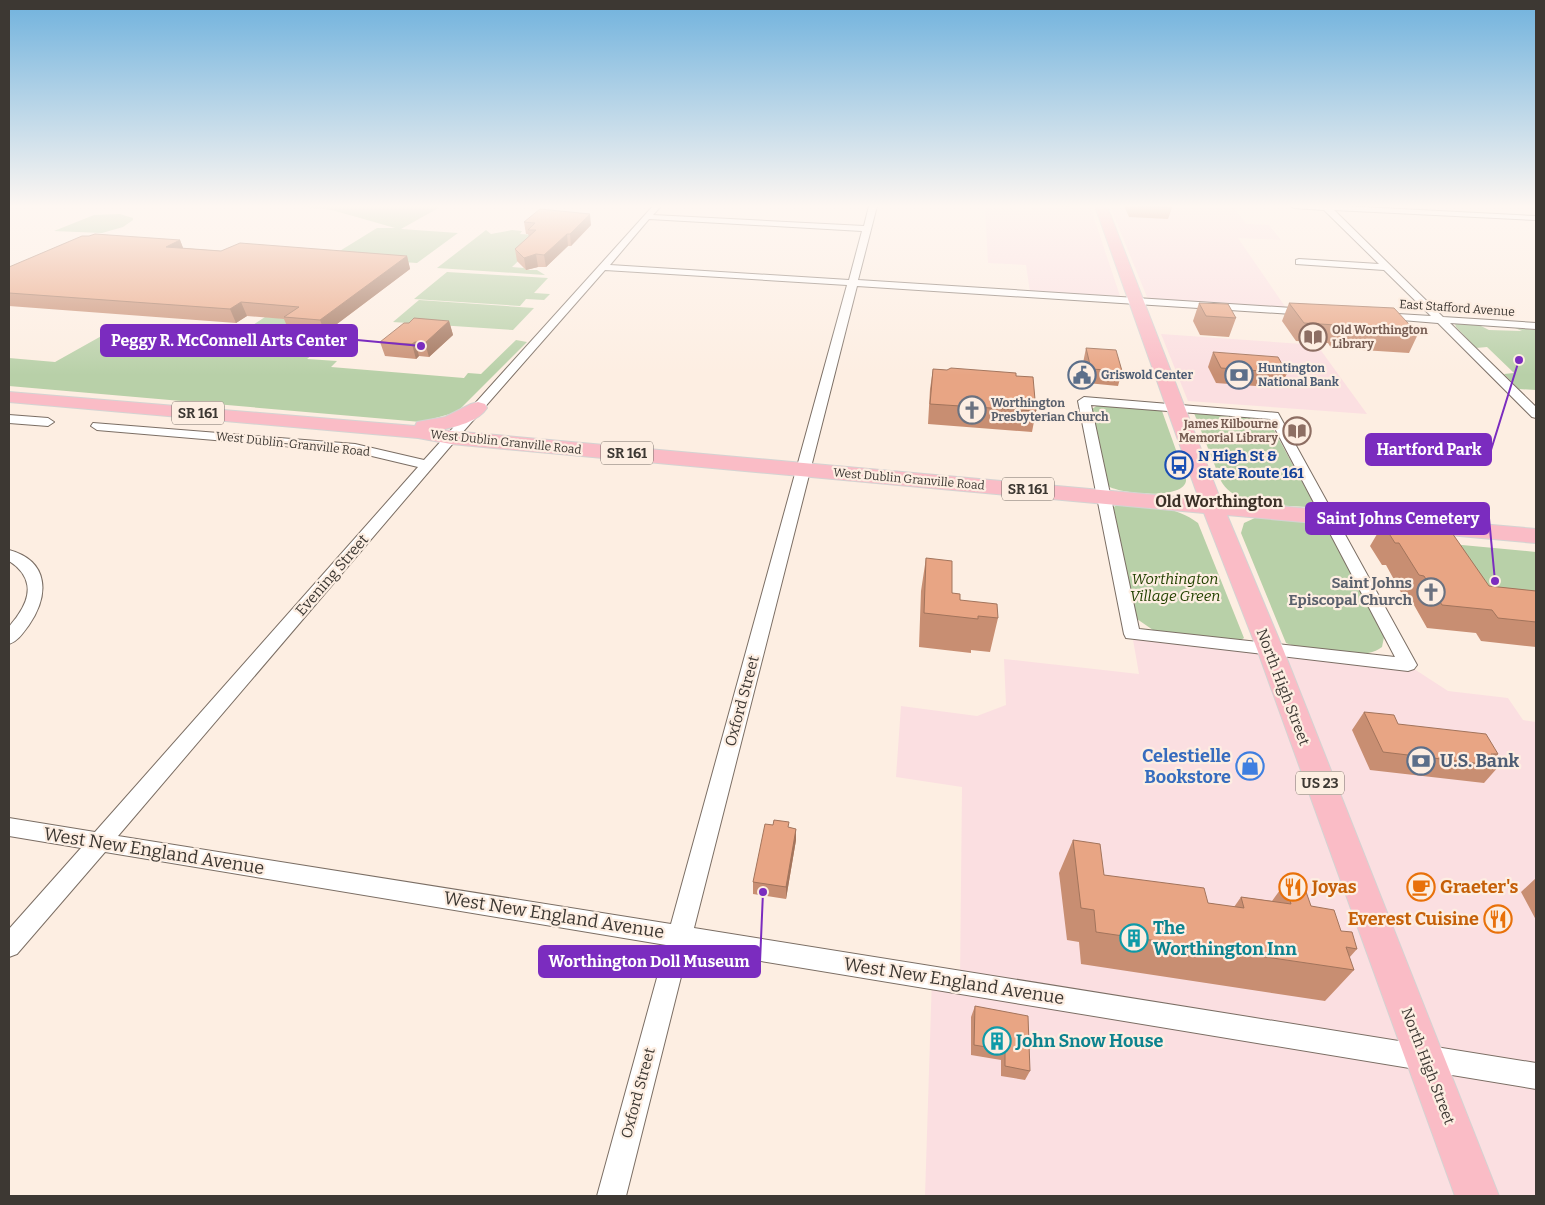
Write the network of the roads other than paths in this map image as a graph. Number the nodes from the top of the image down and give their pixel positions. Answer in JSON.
{"nodes":[{"id":1,"x":607,"y":262,"type":"edge"},
{"id":2,"x":857,"y":262,"type":"edge"},
{"id":3,"x":1122,"y":262,"type":"edge"},
{"id":4,"x":1302,"y":262,"type":"edge"},
{"id":5,"x":1382,"y":262,"type":"edge"},
{"id":6,"x":603,"y":267,"type":"junction"},
{"id":7,"x":1387,"y":267,"type":"junction"},
{"id":8,"x":852,"y":283,"type":"junction"},
{"id":9,"x":1136,"y":301,"type":"junction"},
{"id":10,"x":1320,"y":312,"type":"edge"},
{"id":11,"x":1368,"y":315,"type":"edge"},
{"id":12,"x":1440,"y":320,"type":"junction"},
{"id":13,"x":1536,"y":326,"type":"edge"},
{"id":14,"x":9,"y":397,"type":"edge"},
{"id":15,"x":478,"y":408,"type":"junction"},
{"id":16,"x":1176,"y":409,"type":"junction"},
{"id":17,"x":1536,"y":414,"type":"edge"},
{"id":18,"x":9,"y":419,"type":"edge"},
{"id":19,"x":48,"y":422,"type":"dead end"},
{"id":20,"x":97,"y":426,"type":"dead end"},
{"id":21,"x":387,"y":430,"type":"junction"},
{"id":22,"x":451,"y":438,"type":"junction"},
{"id":23,"x":427,"y":465,"type":"junction"},
{"id":24,"x":803,"y":469,"type":"junction"},
{"id":25,"x":1103,"y":496,"type":"junction"},
{"id":26,"x":1212,"y":506,"type":"junction"},
{"id":27,"x":1328,"y":516,"type":"junction"},
{"id":28,"x":1536,"y":536,"type":"edge"},
{"id":29,"x":9,"y":556,"type":"edge"},
{"id":30,"x":9,"y":638,"type":"edge"},
{"id":31,"x":1270,"y":650,"type":"junction"},
{"id":32,"x":9,"y":827,"type":"edge"},
{"id":33,"x":99,"y":843,"type":"junction"},
{"id":34,"x":680,"y":936,"type":"junction"},
{"id":35,"x":9,"y":946,"type":"edge"},
{"id":36,"x":1424,"y":1058,"type":"junction"},
{"id":37,"x":1536,"y":1076,"type":"edge"},
{"id":38,"x":611,"y":1196,"type":"edge"},
{"id":39,"x":1477,"y":1196,"type":"edge"}],
"edges":[{"from":1,"to":6,"type":"street","name":"Evening Street"},
{"from":2,"to":8,"type":"street","name":"Oxford Street"},
{"from":3,"to":9,"type":"main road","name":"North High Street","number":"US 23"},
{"from":4,"to":7,"type":"street"},
{"from":5,"to":7,"type":"street"},
{"from":6,"to":8,"type":"street"},
{"from":6,"to":15,"type":"street","name":"Evening Street"},
{"from":7,"to":12,"type":"street"},
{"from":8,"to":9,"type":"street"},
{"from":8,"to":24,"type":"street","name":"Oxford Street"},
{"from":9,"to":10,"type":"street"},
{"from":9,"to":16,"type":"main road","name":"North High Street","number":"US 23"},
{"from":11,"to":12,"type":"street","name":"East Stafford Avenue"},
{"from":12,"to":13,"type":"street","name":"East Stafford Avenue"},
{"from":12,"to":17,"type":"street"},
{"from":14,"to":21,"type":"main road","name":"West Dublin Granville Road","number":"SR 161"},
{"from":15,"to":21,"type":"main road"},
{"from":15,"to":22,"type":"street","name":"Evening Street"},
{"from":16,"to":25,"type":"street"},
{"from":16,"to":26,"type":"main road","name":"North High Street","number":"US 23"},
{"from":16,"to":27,"type":"street"},
{"from":18,"to":19,"type":"street"},
{"from":20,"to":23,"type":"street","name":"West Dublin-Granville Road"},
{"from":21,"to":22,"type":"main road","name":"West Dublin Granville Road","number":"SR 161"},
{"from":22,"to":23,"type":"street","name":"Evening Street"},
{"from":22,"to":24,"type":"main road","name":"West Dublin Granville Road","number":"SR 161"},
{"from":23,"to":33,"type":"street","name":"Evening Street"},
{"from":24,"to":25,"type":"main road","name":"West Dublin Granville Road","number":"SR 161"},
{"from":24,"to":34,"type":"street","name":"Oxford Street"},
{"from":25,"to":26,"type":"main road","name":"West Dublin Granville Road","number":"SR 161"},
{"from":25,"to":31,"type":"street"},
{"from":26,"to":27,"type":"main road","number":"SR 161"},
{"from":26,"to":31,"type":"main road","name":"North High Street","number":"US 23"},
{"from":27,"to":28,"type":"main road","number":"SR 161"},
{"from":27,"to":31,"type":"street"},
{"from":29,"to":30,"type":"street"},
{"from":31,"to":36,"type":"main road","name":"North High Street","number":"US 23"},
{"from":32,"to":33,"type":"street","name":"West New England Avenue"},
{"from":33,"to":34,"type":"street","name":"West New England Avenue"},
{"from":33,"to":35,"type":"street","name":"Evening Street"},
{"from":34,"to":36,"type":"street","name":"West New England Avenue"},
{"from":34,"to":38,"type":"street","name":"Oxford Street"},
{"from":36,"to":37,"type":"street","name":"West New England Avenue"},
{"from":36,"to":39,"type":"main road","name":"North High Street","number":"US 23"}]}
